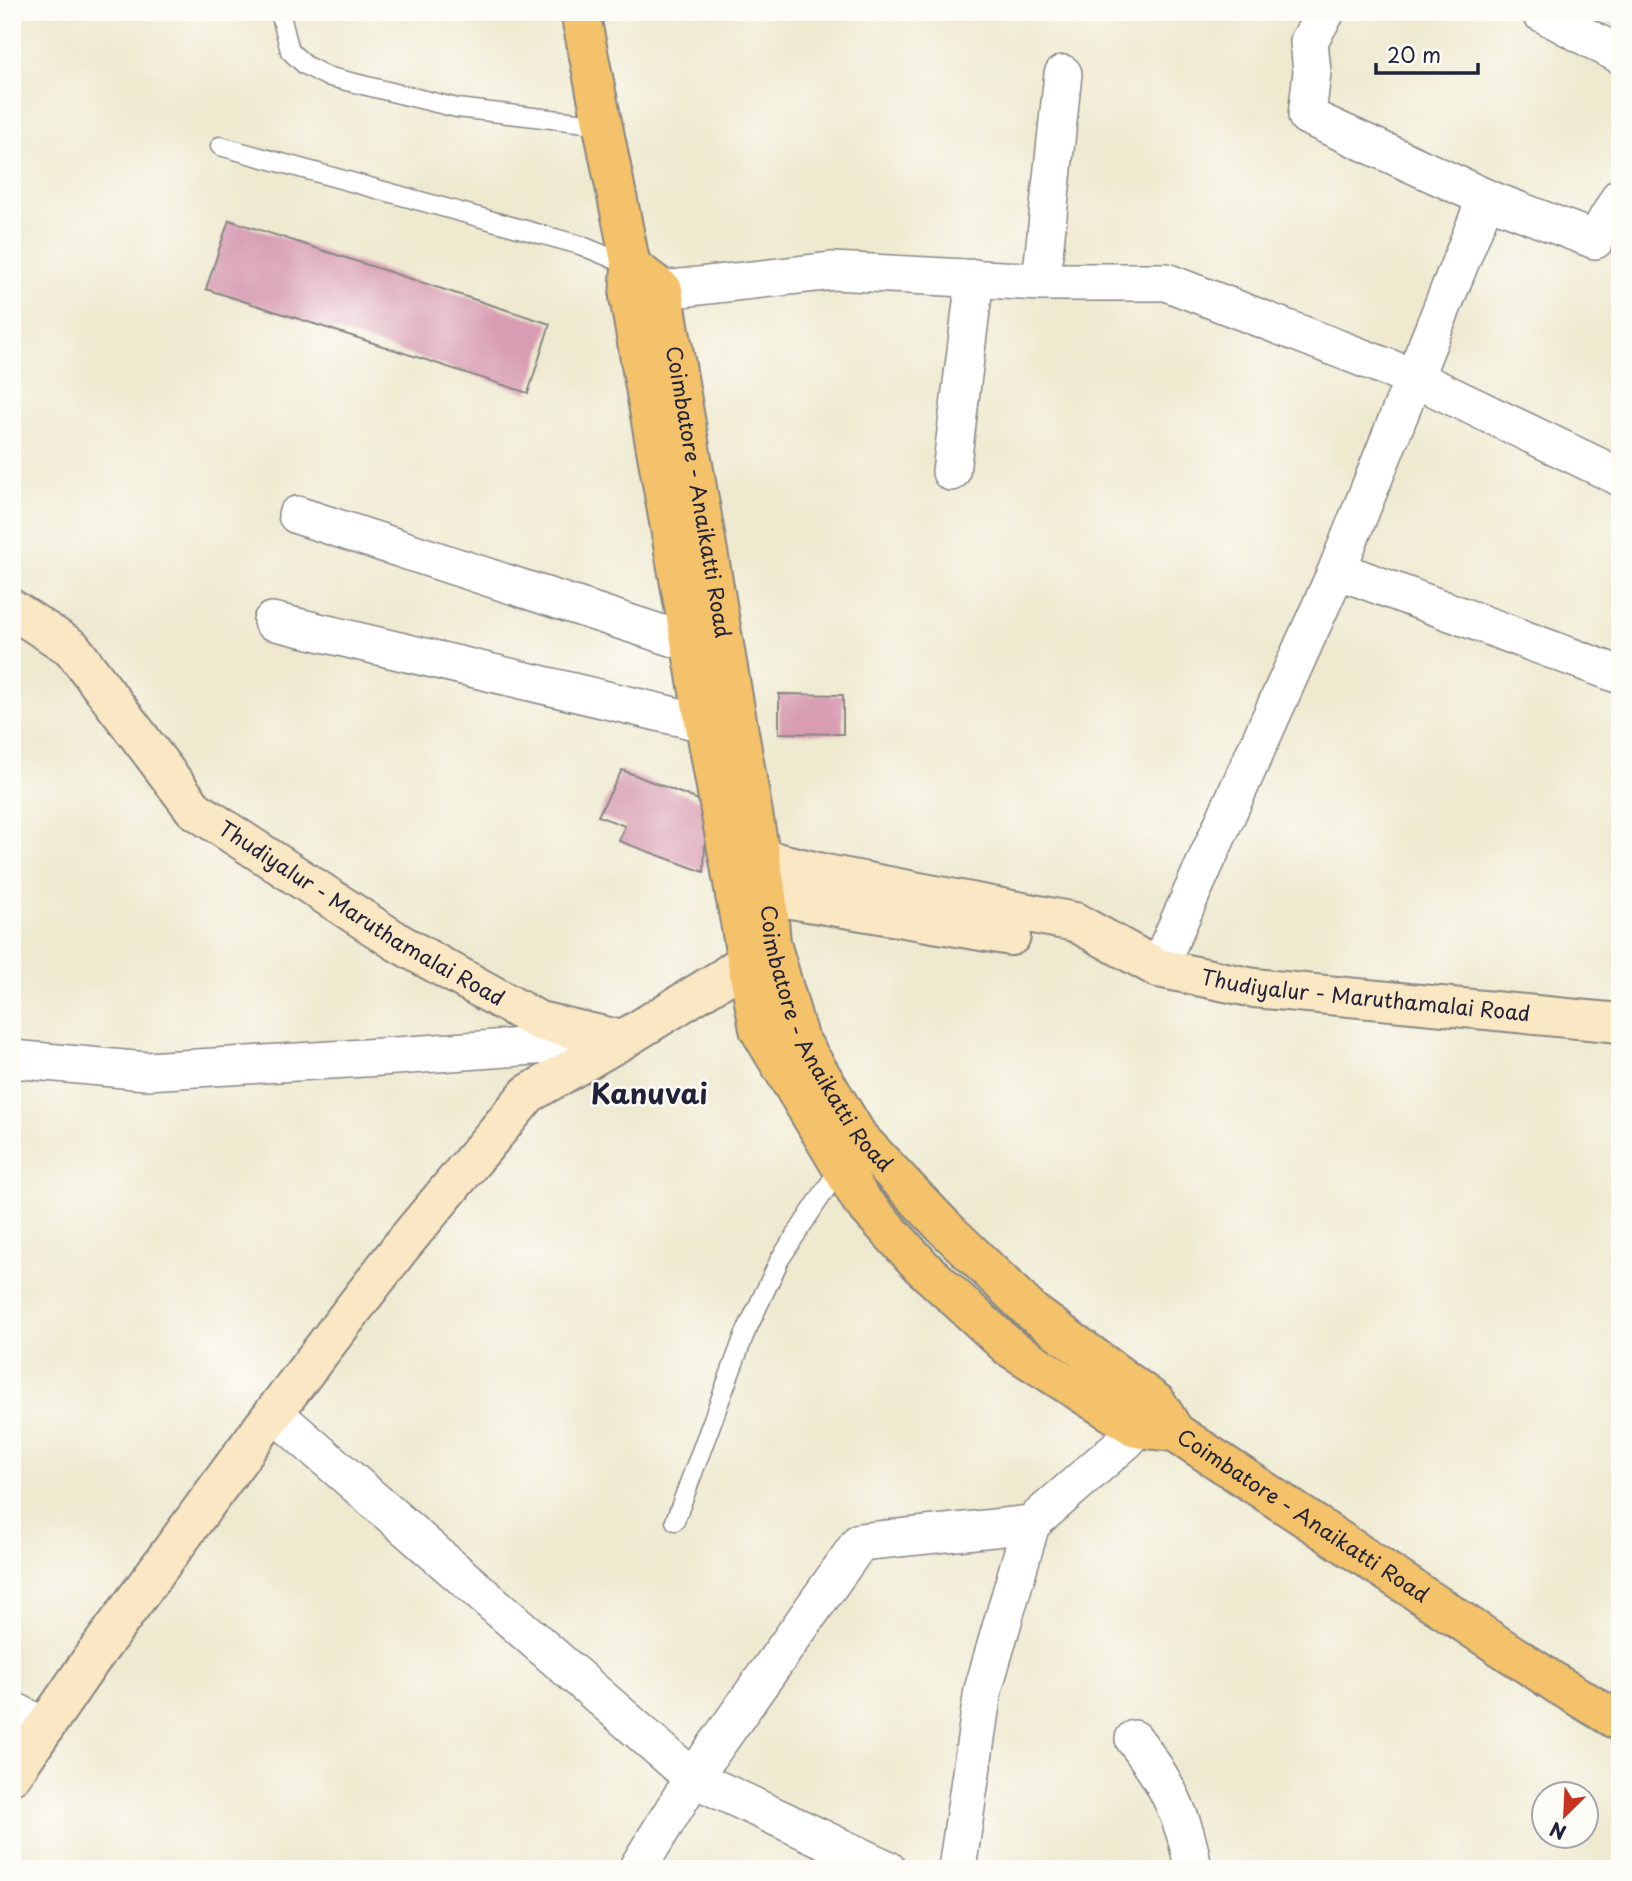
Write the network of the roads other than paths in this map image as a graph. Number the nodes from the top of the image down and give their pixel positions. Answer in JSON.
{"nodes":[{"id":1,"x":280,"y":12,"type":"edge"},
{"id":2,"x":579,"y":12,"type":"edge"},
{"id":3,"x":1326,"y":12,"type":"edge"},
{"id":4,"x":1540,"y":12,"type":"edge"},
{"id":5,"x":1620,"y":55,"type":"edge"},
{"id":6,"x":1063,"y":74,"type":"dead end"},
{"id":7,"x":603,"y":125,"type":"junction"},
{"id":8,"x":220,"y":146,"type":"dead end"},
{"id":9,"x":1620,"y":197,"type":"edge"},
{"id":10,"x":1486,"y":198,"type":"junction"},
{"id":11,"x":1607,"y":245,"type":"edge"},
{"id":12,"x":631,"y":266,"type":"junction"},
{"id":13,"x":975,"y":278,"type":"junction"},
{"id":14,"x":1041,"y":282,"type":"junction"},
{"id":15,"x":663,"y":290,"type":"junction"},
{"id":16,"x":1412,"y":377,"type":"junction"},
{"id":17,"x":951,"y":472,"type":"dead end"},
{"id":18,"x":1620,"y":478,"type":"edge"},
{"id":19,"x":297,"y":515,"type":"dead end"},
{"id":20,"x":1337,"y":570,"type":"junction"},
{"id":21,"x":12,"y":609,"type":"edge"},
{"id":22,"x":272,"y":621,"type":"dead end"},
{"id":23,"x":690,"y":643,"type":"junction"},
{"id":24,"x":1620,"y":675,"type":"edge"},
{"id":25,"x":704,"y":723,"type":"junction"},
{"id":26,"x":744,"y":854,"type":"junction"},
{"id":27,"x":751,"y":895,"type":"junction"},
{"id":28,"x":1117,"y":947,"type":"junction"},
{"id":29,"x":759,"y":951,"type":"junction"},
{"id":30,"x":1158,"y":968,"type":"junction"},
{"id":31,"x":1620,"y":1023,"type":"edge"},
{"id":32,"x":622,"y":1040,"type":"junction"},
{"id":33,"x":12,"y":1059,"type":"edge"},
{"id":34,"x":841,"y":1166,"type":"junction"},
{"id":35,"x":1032,"y":1312,"type":"junction"},
{"id":36,"x":1009,"y":1347,"type":"junction"},
{"id":37,"x":274,"y":1413,"type":"junction"},
{"id":38,"x":1156,"y":1421,"type":"junction"},
{"id":39,"x":675,"y":1521,"type":"dead end"},
{"id":40,"x":1031,"y":1524,"type":"junction"},
{"id":41,"x":29,"y":1719,"type":"edge"},
{"id":42,"x":1620,"y":1722,"type":"edge"},
{"id":43,"x":1134,"y":1739,"type":"dead end"},
{"id":44,"x":12,"y":1774,"type":"edge"},
{"id":45,"x":692,"y":1778,"type":"junction"},
{"id":46,"x":637,"y":1869,"type":"edge"},
{"id":47,"x":887,"y":1869,"type":"edge"},
{"id":48,"x":957,"y":1869,"type":"edge"},
{"id":49,"x":1193,"y":1869,"type":"edge"}],
"edges":[{"from":1,"to":7,"type":"lane"},
{"from":2,"to":7,"type":"main road"},
{"from":3,"to":10,"type":"street"},
{"from":4,"to":5,"type":"street"},
{"from":6,"to":14,"type":"street"},
{"from":7,"to":12,"type":"main road"},
{"from":8,"to":12,"type":"lane"},
{"from":9,"to":11,"type":"street"},
{"from":10,"to":11,"type":"street"},
{"from":10,"to":16,"type":"street"},
{"from":12,"to":15,"type":"main road"},
{"from":12,"to":23,"type":"main road"},
{"from":13,"to":14,"type":"street"},
{"from":13,"to":15,"type":"street"},
{"from":13,"to":17,"type":"street"},
{"from":14,"to":16,"type":"street"},
{"from":15,"to":26,"type":"main road","name":"Coimbatore - Anaikatti Road"},
{"from":16,"to":18,"type":"street"},
{"from":16,"to":20,"type":"street"},
{"from":19,"to":23,"type":"street"},
{"from":20,"to":24,"type":"street"},
{"from":20,"to":30,"type":"street"},
{"from":21,"to":32,"type":"main road","name":"Thudiyalur - Maruthamalai Road"},
{"from":22,"to":25,"type":"street"},
{"from":23,"to":25,"type":"main road"},
{"from":25,"to":26,"type":"main road"},
{"from":26,"to":27,"type":"main road","name":"Coimbatore - Anaikatti Road"},
{"from":26,"to":28,"type":"main road","name":"Thudiyalur - Maruthamalai Road"},
{"from":27,"to":28,"type":"main road","name":"Thudiyalur - Maruthamalai Road"},
{"from":27,"to":29,"type":"main road","name":"Coimbatore - Anaikatti Road"},
{"from":28,"to":30,"type":"main road","name":"Thudiyalur - Maruthamalai Road"},
{"from":29,"to":32,"type":"main road"},
{"from":29,"to":34,"type":"main road"},
{"from":29,"to":35,"type":"main road","name":"Coimbatore - Anaikatti Road"},
{"from":30,"to":31,"type":"main road","name":"Thudiyalur - Maruthamalai Road"},
{"from":32,"to":33,"type":"street"},
{"from":32,"to":37,"type":"main road"},
{"from":34,"to":36,"type":"main road"},
{"from":34,"to":39,"type":"lane"},
{"from":35,"to":36,"type":"main road"},
{"from":35,"to":38,"type":"main road","name":"Coimbatore - Anaikatti Road"},
{"from":36,"to":38,"type":"main road"},
{"from":37,"to":41,"type":"main road"},
{"from":37,"to":45,"type":"street"},
{"from":38,"to":40,"type":"street"},
{"from":38,"to":42,"type":"main road","name":"Coimbatore - Anaikatti Road"},
{"from":40,"to":45,"type":"street"},
{"from":40,"to":48,"type":"street"},
{"from":41,"to":44,"type":"main road"},
{"from":43,"to":49,"type":"street"},
{"from":45,"to":46,"type":"street"},
{"from":45,"to":47,"type":"street"}]}
